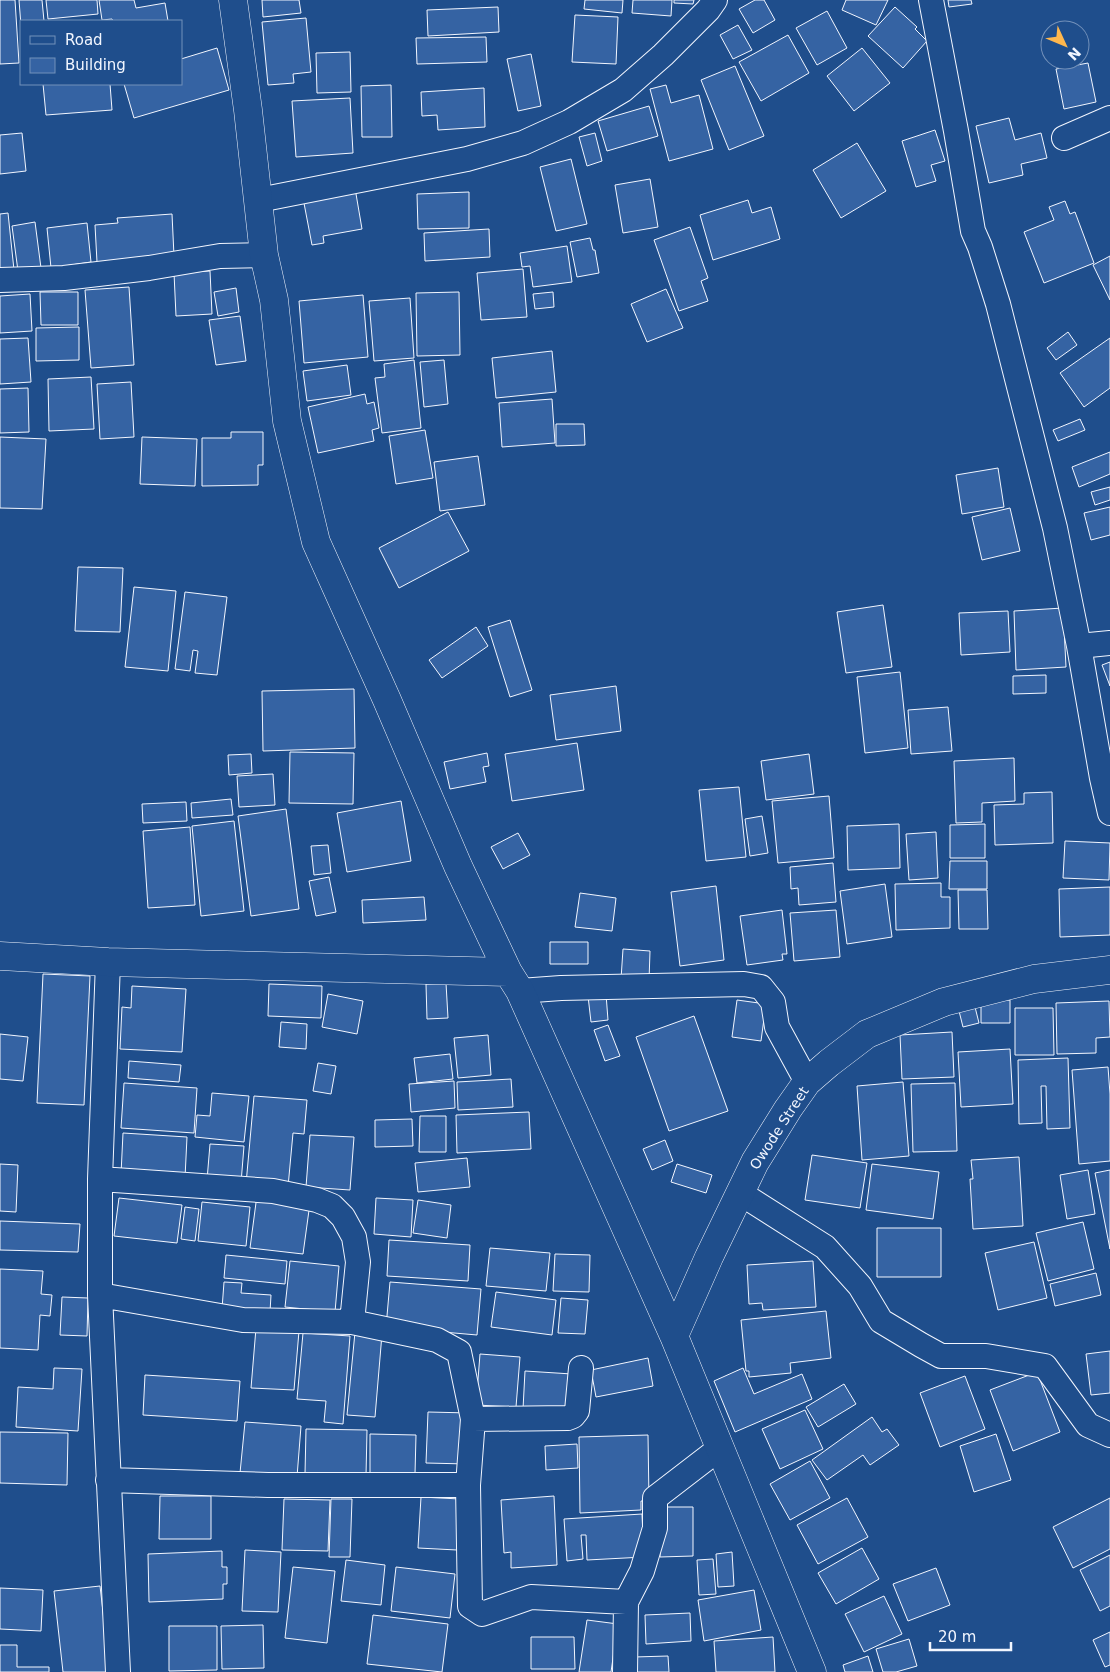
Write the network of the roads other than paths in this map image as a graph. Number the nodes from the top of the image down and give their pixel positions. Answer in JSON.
{"nodes":[{"id":1,"x":233,"y":0,"type":"edge"},
{"id":2,"x":715,"y":0,"type":"edge"},
{"id":3,"x":931,"y":0,"type":"edge"},
{"id":4,"x":1110,"y":118,"type":"edge"},
{"id":5,"x":1064,"y":138,"type":"dead end"},
{"id":6,"x":259,"y":200,"type":"junction"},
{"id":7,"x":264,"y":255,"type":"junction"},
{"id":8,"x":0,"y":280,"type":"edge"},
{"id":9,"x":1110,"y":643,"type":"edge"},
{"id":10,"x":1079,"y":646,"type":"junction"},
{"id":11,"x":1110,"y":813,"type":"edge"},
{"id":12,"x":0,"y":956,"type":"edge"},
{"id":13,"x":108,"y":962,"type":"junction"},
{"id":14,"x":1110,"y":970,"type":"edge"},
{"id":15,"x":514,"y":982,"type":"junction"},
{"id":16,"x":807,"y":1082,"type":"junction"},
{"id":17,"x":100,"y":1179,"type":"junction"},
{"id":18,"x":740,"y":1193,"type":"junction"},
{"id":19,"x":100,"y":1295,"type":"junction"},
{"id":20,"x":352,"y":1322,"type":"junction"},
{"id":21,"x":674,"y":1336,"type":"junction"},
{"id":22,"x":581,"y":1368,"type":"dead end"},
{"id":23,"x":473,"y":1419,"type":"junction"},
{"id":24,"x":1110,"y":1435,"type":"edge"},
{"id":25,"x":720,"y":1448,"type":"junction"},
{"id":26,"x":108,"y":1480,"type":"junction"},
{"id":27,"x":468,"y":1485,"type":"junction"},
{"id":28,"x":626,"y":1602,"type":"junction"},
{"id":29,"x":118,"y":1672,"type":"edge"},
{"id":30,"x":625,"y":1672,"type":"edge"},
{"id":31,"x":812,"y":1672,"type":"edge"}],
"edges":[{"from":1,"to":6,"type":"main road"},
{"from":2,"to":6,"type":"street"},
{"from":3,"to":10,"type":"street"},
{"from":4,"to":5,"type":"street"},
{"from":6,"to":7,"type":"main road"},
{"from":7,"to":8,"type":"street"},
{"from":7,"to":15,"type":"main road"},
{"from":9,"to":10,"type":"street"},
{"from":10,"to":11,"type":"street"},
{"from":12,"to":13,"type":"main road"},
{"from":13,"to":15,"type":"main road"},
{"from":13,"to":17,"type":"street"},
{"from":14,"to":16,"type":"main road","name":"Owode Street"},
{"from":15,"to":16,"type":"street"},
{"from":15,"to":21,"type":"main road"},
{"from":16,"to":18,"type":"main road","name":"Owode Street"},
{"from":17,"to":19,"type":"street"},
{"from":17,"to":20,"type":"street"},
{"from":18,"to":21,"type":"main road","name":"Owode Street"},
{"from":18,"to":24,"type":"street"},
{"from":19,"to":20,"type":"street"},
{"from":19,"to":26,"type":"street"},
{"from":20,"to":23,"type":"street"},
{"from":21,"to":25,"type":"main road"},
{"from":22,"to":23,"type":"street"},
{"from":23,"to":27,"type":"street"},
{"from":25,"to":28,"type":"street"},
{"from":25,"to":31,"type":"main road"},
{"from":26,"to":27,"type":"street"},
{"from":26,"to":29,"type":"street"},
{"from":27,"to":28,"type":"street"},
{"from":28,"to":30,"type":"street"}]}
